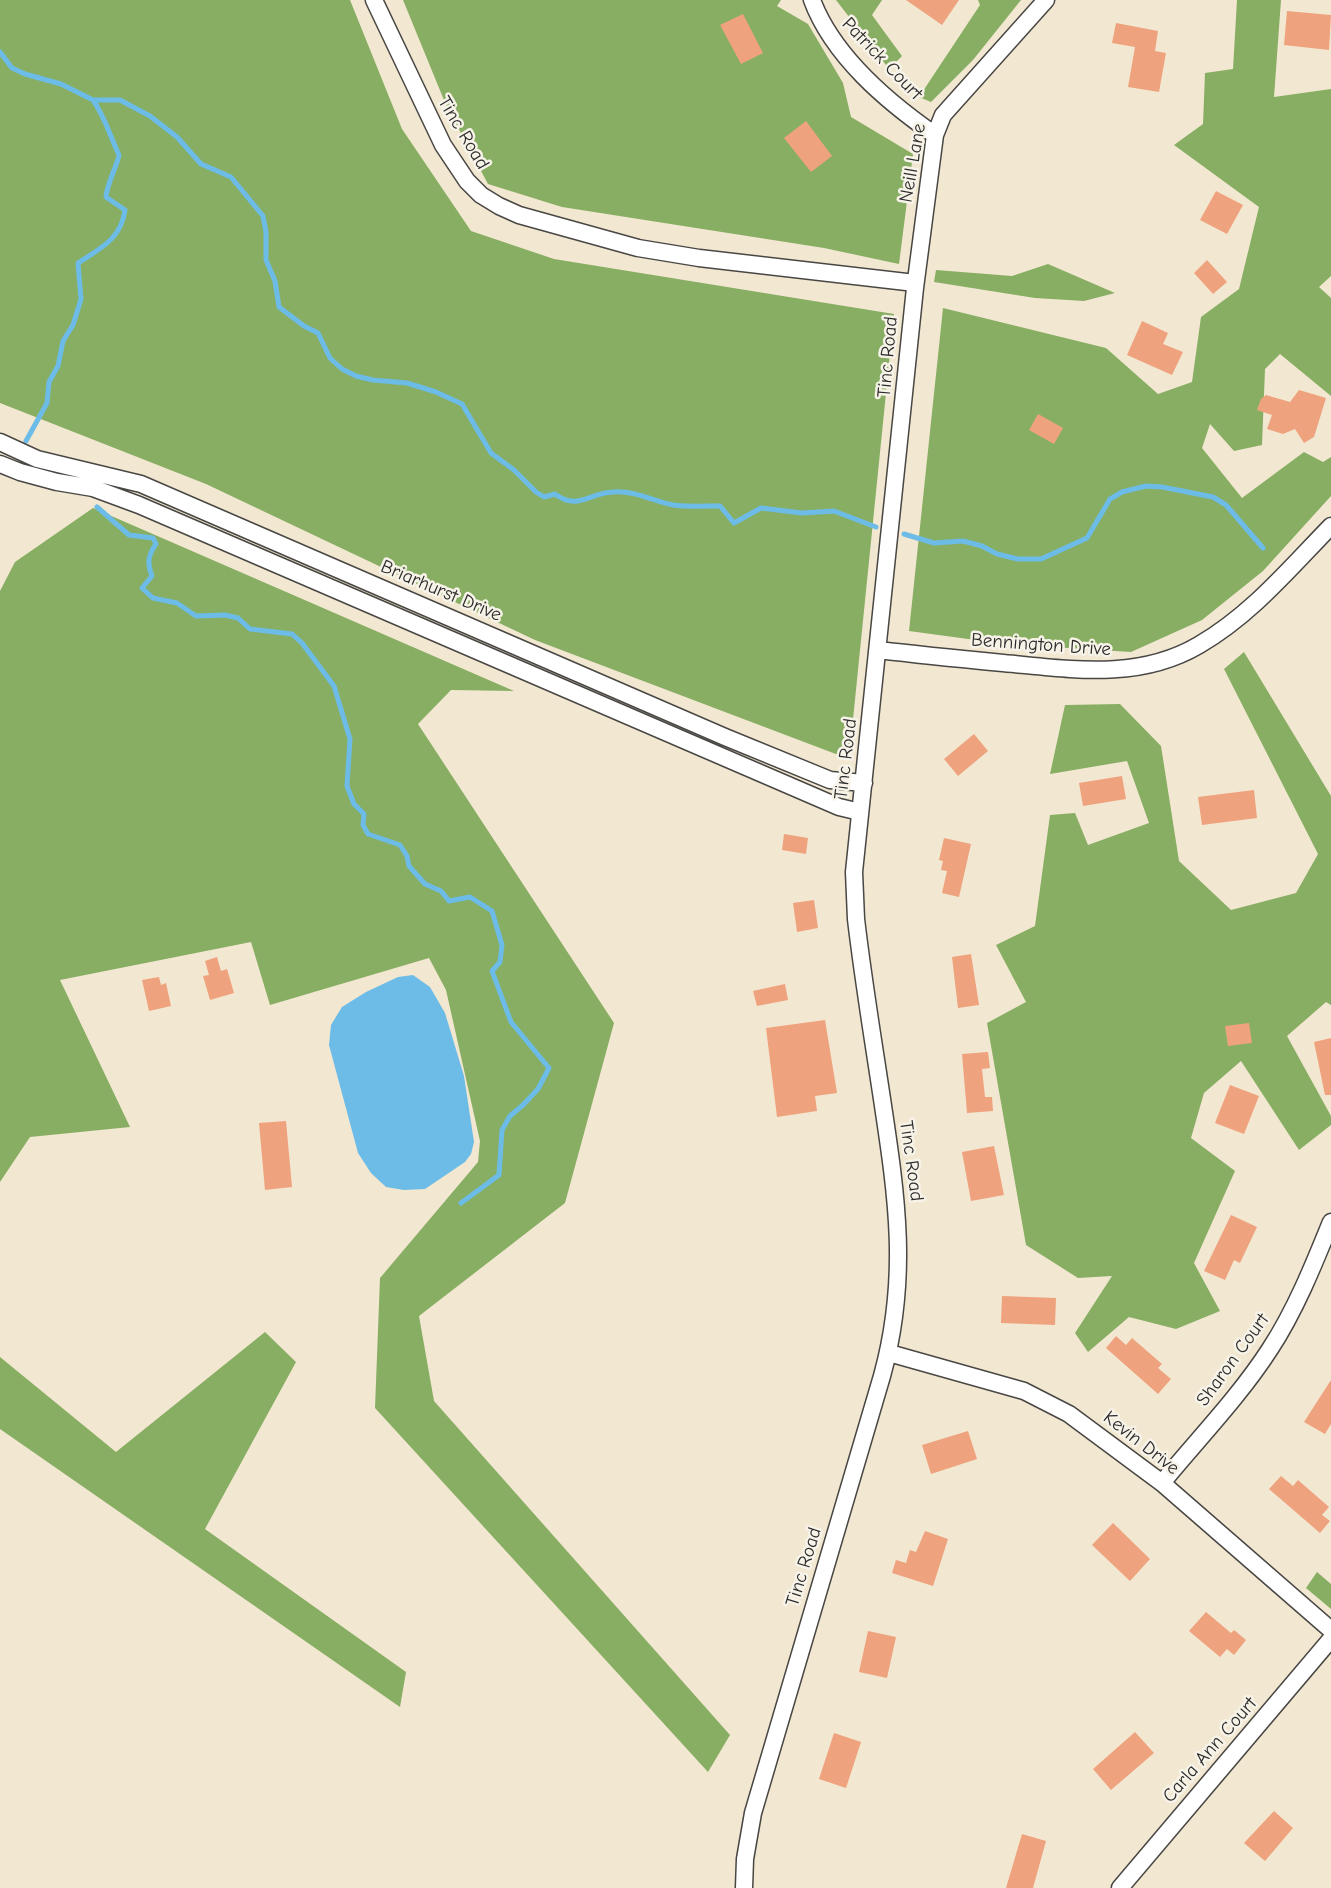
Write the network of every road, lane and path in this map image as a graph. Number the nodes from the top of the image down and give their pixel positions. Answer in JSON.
{"nodes":[{"id":1,"x":374,"y":0,"type":"edge"},
{"id":2,"x":812,"y":0,"type":"edge"},
{"id":3,"x":1046,"y":0,"type":"edge"},
{"id":4,"x":935,"y":135,"type":"junction"},
{"id":5,"x":915,"y":283,"type":"junction"},
{"id":6,"x":0,"y":442,"type":"edge"},
{"id":7,"x":0,"y":464,"type":"edge"},
{"id":8,"x":1331,"y":526,"type":"edge"},
{"id":9,"x":878,"y":650,"type":"junction"},
{"id":10,"x":864,"y":784,"type":"junction"},
{"id":11,"x":860,"y":812,"type":"junction"},
{"id":12,"x":1331,"y":1222,"type":"edge"},
{"id":13,"x":889,"y":1353,"type":"junction"},
{"id":14,"x":1162,"y":1483,"type":"junction"},
{"id":15,"x":1331,"y":1630,"type":"edge"},
{"id":16,"x":1331,"y":1639,"type":"edge"},
{"id":17,"x":744,"y":1888,"type":"edge"},
{"id":18,"x":1120,"y":1888,"type":"edge"}],
"edges":[{"from":1,"to":5,"type":"street","name":"Tinc Road"},
{"from":2,"to":4,"type":"street","name":"Patrick Court"},
{"from":3,"to":4,"type":"street","name":"Neill Lane"},
{"from":4,"to":5,"type":"street","name":"Neill Lane"},
{"from":5,"to":9,"type":"street","name":"Tinc Road"},
{"from":6,"to":10,"type":"street","name":"Briarhurst Drive"},
{"from":7,"to":11,"type":"street"},
{"from":8,"to":9,"type":"street","name":"Bennington Drive"},
{"from":9,"to":10,"type":"street","name":"Tinc Road"},
{"from":10,"to":11,"type":"street","name":"Tinc Road"},
{"from":11,"to":13,"type":"street","name":"Tinc Road"},
{"from":12,"to":14,"type":"street","name":"Sharon Court"},
{"from":13,"to":14,"type":"street","name":"Kevin Drive"},
{"from":13,"to":17,"type":"street","name":"Tinc Road"},
{"from":14,"to":15,"type":"street","name":"Kevin Drive"},
{"from":16,"to":18,"type":"street","name":"Carla Ann Court"}]}
